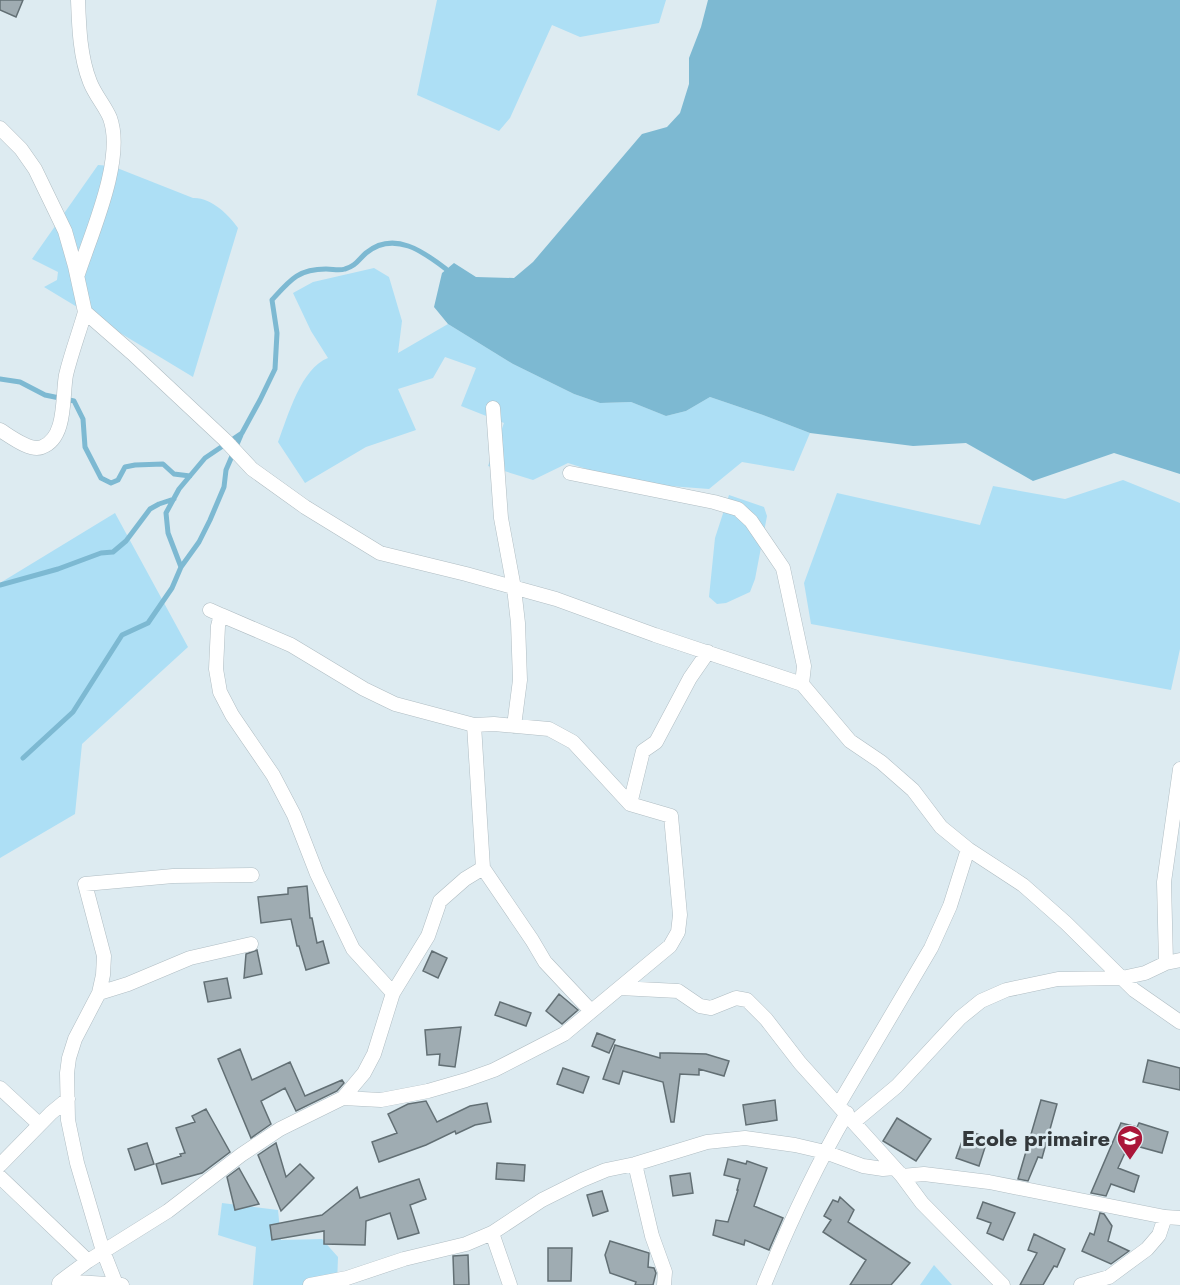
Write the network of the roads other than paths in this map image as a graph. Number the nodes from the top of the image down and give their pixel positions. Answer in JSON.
{"nodes":[{"id":1,"x":78,"y":0,"type":"edge"},
{"id":2,"x":0,"y":128,"type":"edge"},
{"id":3,"x":77,"y":276,"type":"junction"},
{"id":4,"x":85,"y":312,"type":"junction"},
{"id":5,"x":493,"y":408,"type":"dead end"},
{"id":6,"x":0,"y":430,"type":"edge"},
{"id":7,"x":570,"y":473,"type":"dead end"},
{"id":8,"x":514,"y":588,"type":"junction"},
{"id":9,"x":708,"y":652,"type":"junction"},
{"id":10,"x":802,"y":684,"type":"junction"},
{"id":11,"x":474,"y":724,"type":"junction"},
{"id":12,"x":514,"y":726,"type":"junction"},
{"id":13,"x":1180,"y":769,"type":"edge"},
{"id":14,"x":630,"y":804,"type":"junction"},
{"id":15,"x":968,"y":849,"type":"junction"},
{"id":16,"x":483,"y":868,"type":"junction"},
{"id":17,"x":252,"y":874,"type":"dead end"},
{"id":18,"x":251,"y":944,"type":"dead end"},
{"id":19,"x":1180,"y":960,"type":"edge"},
{"id":20,"x":1166,"y":963,"type":"junction"},
{"id":21,"x":1122,"y":978,"type":"junction"},
{"id":22,"x":620,"y":988,"type":"junction"},
{"id":23,"x":99,"y":993,"type":"junction"},
{"id":24,"x":393,"y":993,"type":"junction"},
{"id":25,"x":591,"y":1011,"type":"junction"},
{"id":26,"x":1180,"y":1022,"type":"edge"},
{"id":27,"x":0,"y":1088,"type":"edge"},
{"id":28,"x":343,"y":1098,"type":"junction"},
{"id":29,"x":68,"y":1099,"type":"junction"},
{"id":30,"x":847,"y":1113,"type":"junction"},
{"id":31,"x":39,"y":1124,"type":"junction"},
{"id":32,"x":825,"y":1152,"type":"junction"},
{"id":33,"x":635,"y":1164,"type":"junction"},
{"id":34,"x":0,"y":1165,"type":"edge"},
{"id":35,"x":899,"y":1172,"type":"junction"},
{"id":36,"x":0,"y":1177,"type":"edge"},
{"id":37,"x":1165,"y":1217,"type":"junction"},
{"id":38,"x":1180,"y":1218,"type":"edge"},
{"id":39,"x":492,"y":1233,"type":"junction"},
{"id":40,"x":103,"y":1251,"type":"junction"},
{"id":41,"x":88,"y":1261,"type":"junction"},
{"id":42,"x":59,"y":1283,"type":"edge"},
{"id":43,"x":116,"y":1284,"type":"edge"},
{"id":44,"x":122,"y":1285,"type":"edge"},
{"id":45,"x":310,"y":1285,"type":"edge"},
{"id":46,"x":510,"y":1285,"type":"edge"},
{"id":47,"x":664,"y":1285,"type":"edge"},
{"id":48,"x":764,"y":1285,"type":"edge"},
{"id":49,"x":1003,"y":1285,"type":"edge"},
{"id":50,"x":1081,"y":1285,"type":"edge"}],
"edges":[{"from":1,"to":3,"type":"street"},
{"from":2,"to":3,"type":"street"},
{"from":3,"to":4,"type":"street"},
{"from":4,"to":6,"type":"street"},
{"from":4,"to":8,"type":"street"},
{"from":5,"to":8,"type":"street"},
{"from":7,"to":10,"type":"street"},
{"from":8,"to":9,"type":"street"},
{"from":8,"to":12,"type":"street"},
{"from":9,"to":10,"type":"street"},
{"from":9,"to":14,"type":"street"},
{"from":10,"to":15,"type":"street"},
{"from":11,"to":12,"type":"street"},
{"from":11,"to":16,"type":"street"},
{"from":11,"to":24,"type":"street"},
{"from":12,"to":14,"type":"street"},
{"from":13,"to":20,"type":"street"},
{"from":14,"to":22,"type":"street"},
{"from":15,"to":21,"type":"street"},
{"from":15,"to":30,"type":"street"},
{"from":16,"to":24,"type":"street"},
{"from":16,"to":25,"type":"street"},
{"from":17,"to":23,"type":"street"},
{"from":18,"to":23,"type":"street"},
{"from":19,"to":20,"type":"street"},
{"from":20,"to":21,"type":"street"},
{"from":21,"to":26,"type":"street"},
{"from":21,"to":30,"type":"street"},
{"from":22,"to":25,"type":"street"},
{"from":22,"to":30,"type":"street"},
{"from":23,"to":29,"type":"street"},
{"from":24,"to":28,"type":"street"},
{"from":25,"to":28,"type":"street"},
{"from":27,"to":31,"type":"street"},
{"from":28,"to":40,"type":"street"},
{"from":29,"to":31,"type":"street"},
{"from":29,"to":40,"type":"street"},
{"from":30,"to":32,"type":"street"},
{"from":30,"to":35,"type":"street"},
{"from":31,"to":34,"type":"street"},
{"from":32,"to":33,"type":"street"},
{"from":32,"to":35,"type":"street"},
{"from":32,"to":48,"type":"street"},
{"from":33,"to":39,"type":"street"},
{"from":33,"to":47,"type":"street"},
{"from":35,"to":37,"type":"street"},
{"from":35,"to":49,"type":"street"},
{"from":36,"to":41,"type":"street"},
{"from":37,"to":38,"type":"street"},
{"from":37,"to":50,"type":"street"},
{"from":39,"to":45,"type":"street"},
{"from":39,"to":46,"type":"street"},
{"from":40,"to":41,"type":"street"},
{"from":40,"to":43,"type":"street"},
{"from":41,"to":42,"type":"street"},
{"from":42,"to":43,"type":"street"},
{"from":43,"to":44,"type":"street"}]}
